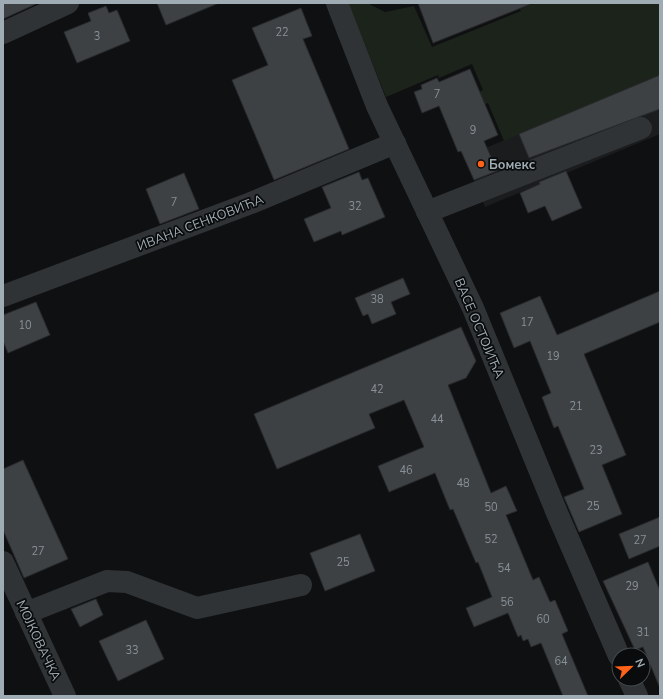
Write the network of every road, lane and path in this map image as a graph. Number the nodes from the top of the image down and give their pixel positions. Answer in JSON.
{"nodes":[{"id":1,"x":68,"y":3,"type":"edge"},
{"id":2,"x":336,"y":3,"type":"edge"},
{"id":3,"x":3,"y":33,"type":"edge"},
{"id":4,"x":642,"y":128,"type":"dead end"},
{"id":5,"x":395,"y":143,"type":"junction"},
{"id":6,"x":427,"y":212,"type":"junction"},
{"id":7,"x":3,"y":296,"type":"edge"},
{"id":8,"x":3,"y":562,"type":"edge"},
{"id":9,"x":301,"y":585,"type":"dead end"},
{"id":10,"x":26,"y":613,"type":"junction"},
{"id":11,"x":615,"y":647,"type":"edge"},
{"id":12,"x":65,"y":696,"type":"edge"}],
"edges":[{"from":1,"to":3,"type":"street"},
{"from":2,"to":5,"type":"street","name":"ВАСЕ ОСТОЈИЋА"},
{"from":4,"to":6,"type":"street"},
{"from":5,"to":6,"type":"street","name":"ВАСЕ ОСТОЈИЋА"},
{"from":5,"to":7,"type":"street","name":"ИВАНА СЕНКОВИЋА"},
{"from":6,"to":11,"type":"street","name":"ВАСЕ ОСТОЈИЋА"},
{"from":8,"to":10,"type":"street","name":"МОЈКОВАЧКА"},
{"from":9,"to":10,"type":"street"},
{"from":10,"to":12,"type":"street","name":"МОЈКОВАЧКА"}]}
